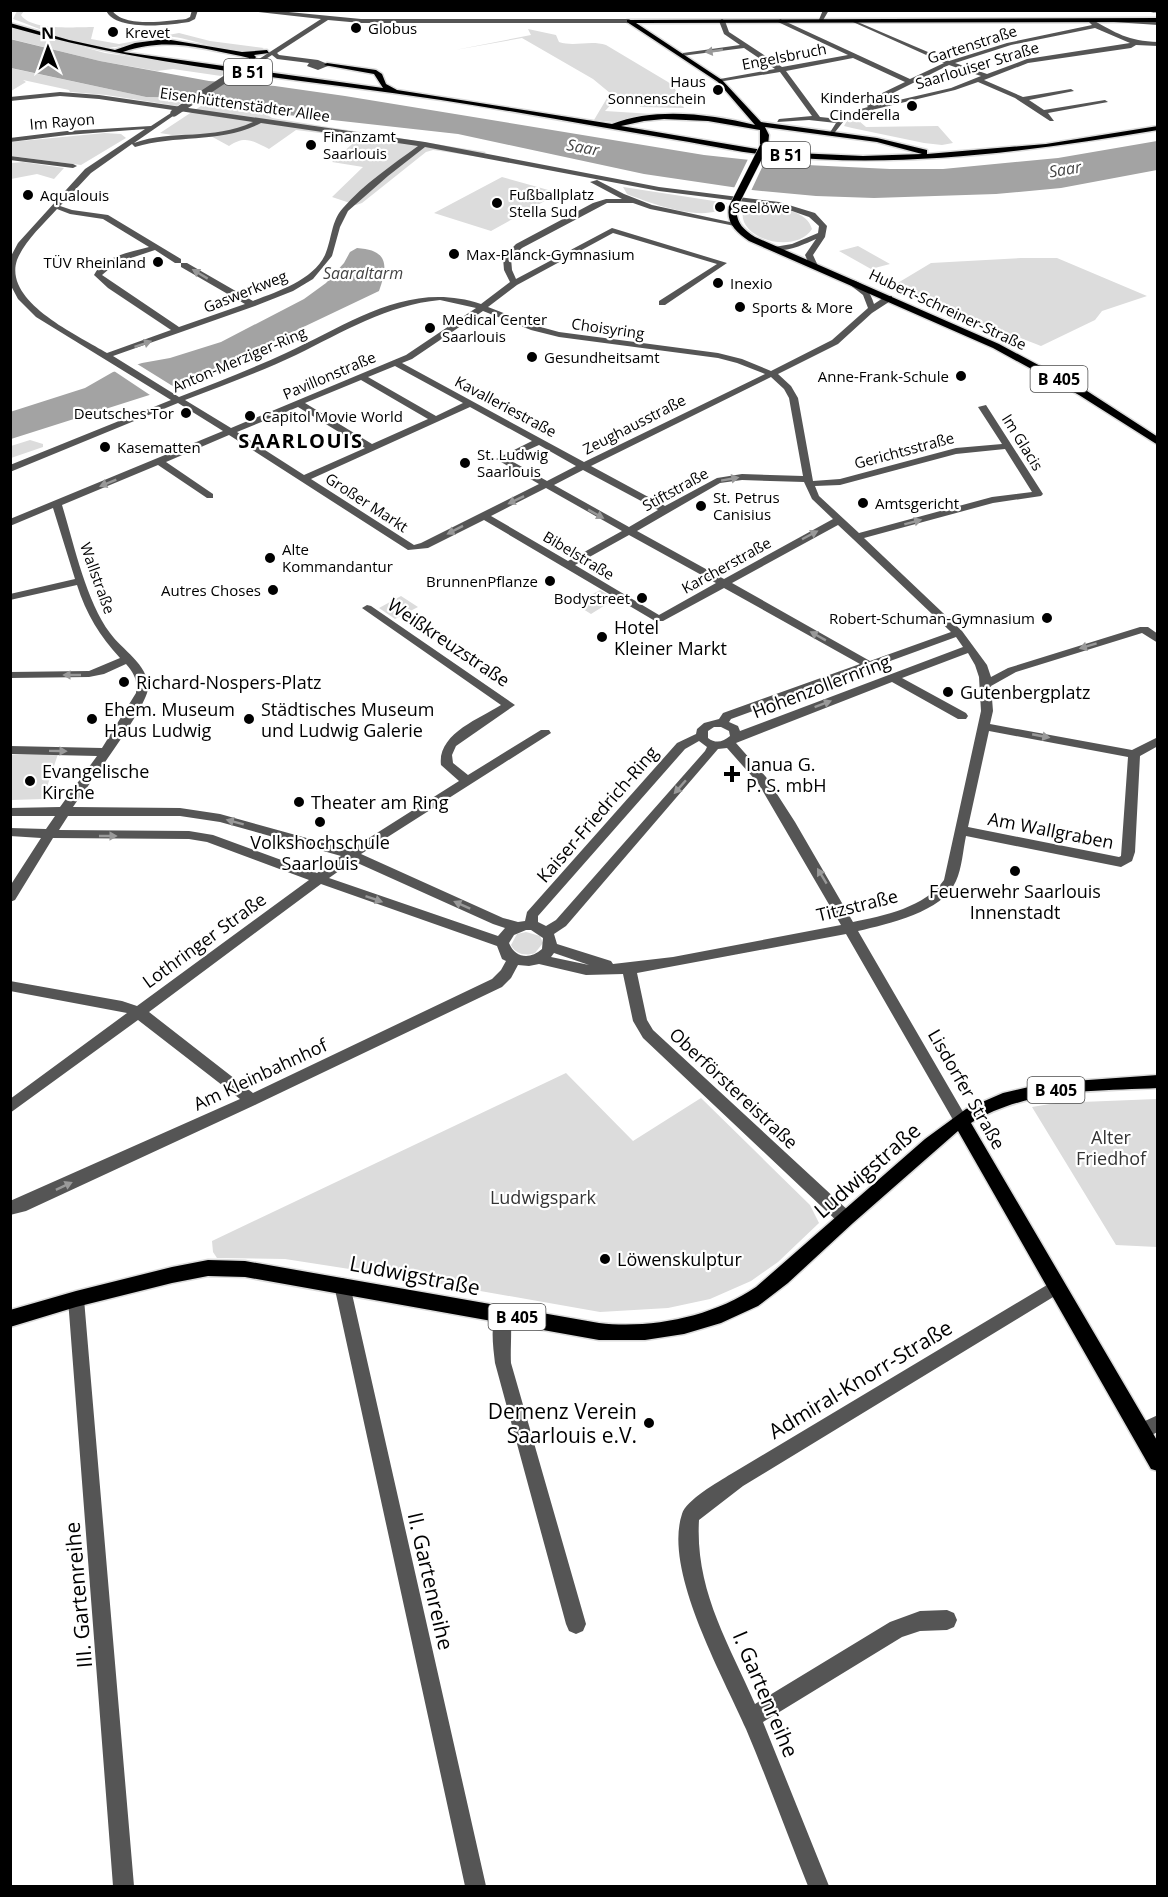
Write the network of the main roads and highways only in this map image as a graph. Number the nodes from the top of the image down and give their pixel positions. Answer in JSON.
{"nodes":[{"id":1,"x":1158,"y":22,"type":"edge"},
{"id":2,"x":10,"y":25,"type":"edge"},
{"id":3,"x":143,"y":42,"type":"junction"},
{"id":4,"x":136,"y":47,"type":"junction"},
{"id":5,"x":270,"y":52,"type":"road end"},
{"id":6,"x":120,"y":53,"type":"junction"},
{"id":7,"x":242,"y":54,"type":"junction"},
{"id":8,"x":144,"y":57,"type":"junction"},
{"id":9,"x":254,"y":62,"type":"road end"},
{"id":10,"x":325,"y":66,"type":"road end"},
{"id":11,"x":368,"y":70,"type":"junction"},
{"id":12,"x":380,"y":79,"type":"junction"},
{"id":13,"x":361,"y":87,"type":"junction"},
{"id":14,"x":370,"y":88,"type":"junction"},
{"id":15,"x":403,"y":92,"type":"junction"},
{"id":16,"x":749,"y":114,"type":"junction"},
{"id":17,"x":659,"y":117,"type":"junction"},
{"id":18,"x":644,"y":120,"type":"junction"},
{"id":19,"x":715,"y":122,"type":"junction"},
{"id":20,"x":761,"y":127,"type":"junction"},
{"id":21,"x":616,"y":128,"type":"junction"},
{"id":22,"x":1158,"y":128,"type":"edge"},
{"id":23,"x":803,"y":130,"type":"junction"},
{"id":24,"x":665,"y":136,"type":"junction"},
{"id":25,"x":764,"y":142,"type":"junction"},
{"id":26,"x":887,"y":142,"type":"junction"},
{"id":27,"x":903,"y":146,"type":"junction"},
{"id":28,"x":957,"y":155,"type":"junction"},
{"id":29,"x":897,"y":158,"type":"junction"},
{"id":30,"x":909,"y":158,"type":"junction"},
{"id":31,"x":1158,"y":442,"type":"edge"},
{"id":32,"x":1158,"y":1081,"type":"edge"},
{"id":33,"x":961,"y":1121,"type":"junction"},
{"id":34,"x":10,"y":1319,"type":"edge"},
{"id":35,"x":1158,"y":1462,"type":"edge"}],
"edges":[{"from":1,"to":16,"type":"main road"},
{"from":2,"to":6,"type":"main road","number":"B 51"},
{"from":3,"to":4,"type":"main road"},
{"from":3,"to":6,"type":"main road"},
{"from":3,"to":7,"type":"main road"},
{"from":4,"to":6,"type":"main road"},
{"from":4,"to":8,"type":"main road"},
{"from":5,"to":7,"type":"main road"},
{"from":6,"to":8,"type":"main road","number":"B 51"},
{"from":7,"to":9,"type":"main road"},
{"from":8,"to":13,"type":"main road","number":"B 51"},
{"from":10,"to":11,"type":"main road"},
{"from":11,"to":12,"type":"main road"},
{"from":11,"to":13,"type":"main road"},
{"from":12,"to":14,"type":"main road"},
{"from":12,"to":15,"type":"main road"},
{"from":13,"to":14,"type":"main road","number":"B 51"},
{"from":14,"to":15,"type":"main road","number":"B 51"},
{"from":15,"to":21,"type":"main road","number":"B 51"},
{"from":16,"to":19,"type":"main road","number":"B 51"},
{"from":16,"to":20,"type":"main road"},
{"from":17,"to":18,"type":"main road","number":"B 51"},
{"from":17,"to":19,"type":"main road","number":"B 51"},
{"from":17,"to":21,"type":"main road","number":"B 51"},
{"from":18,"to":21,"type":"main road","number":"B 51"},
{"from":18,"to":24,"type":"main road","number":"B 51"},
{"from":19,"to":20,"type":"main road","number":"B 51"},
{"from":20,"to":23,"type":"main road","number":"B 51"},
{"from":20,"to":25,"type":"main road"},
{"from":21,"to":24,"type":"main road","number":"B 51"},
{"from":22,"to":28,"type":"main road","number":"B 51"},
{"from":23,"to":25,"type":"main road","number":"B 51"},
{"from":23,"to":26,"type":"main road","number":"B 51"},
{"from":24,"to":29,"type":"main road","number":"B 51"},
{"from":25,"to":31,"type":"main road","name":"Hubert-Schreiner-Straße","number":"B 405","bridge":true},
{"from":26,"to":27,"type":"main road","number":"B 51"},
{"from":26,"to":29,"type":"main road"},
{"from":27,"to":28,"type":"main road","number":"B 51"},
{"from":27,"to":30,"type":"main road"},
{"from":28,"to":30,"type":"main road","number":"B 51"},
{"from":29,"to":30,"type":"main road","number":"B 51"},
{"from":32,"to":33,"type":"main road","number":"B 405"},
{"from":33,"to":34,"type":"main road","name":"Ludwigstraße","number":"B 405"},
{"from":33,"to":35,"type":"main road","name":"Lisdorfer Straße"}]}
